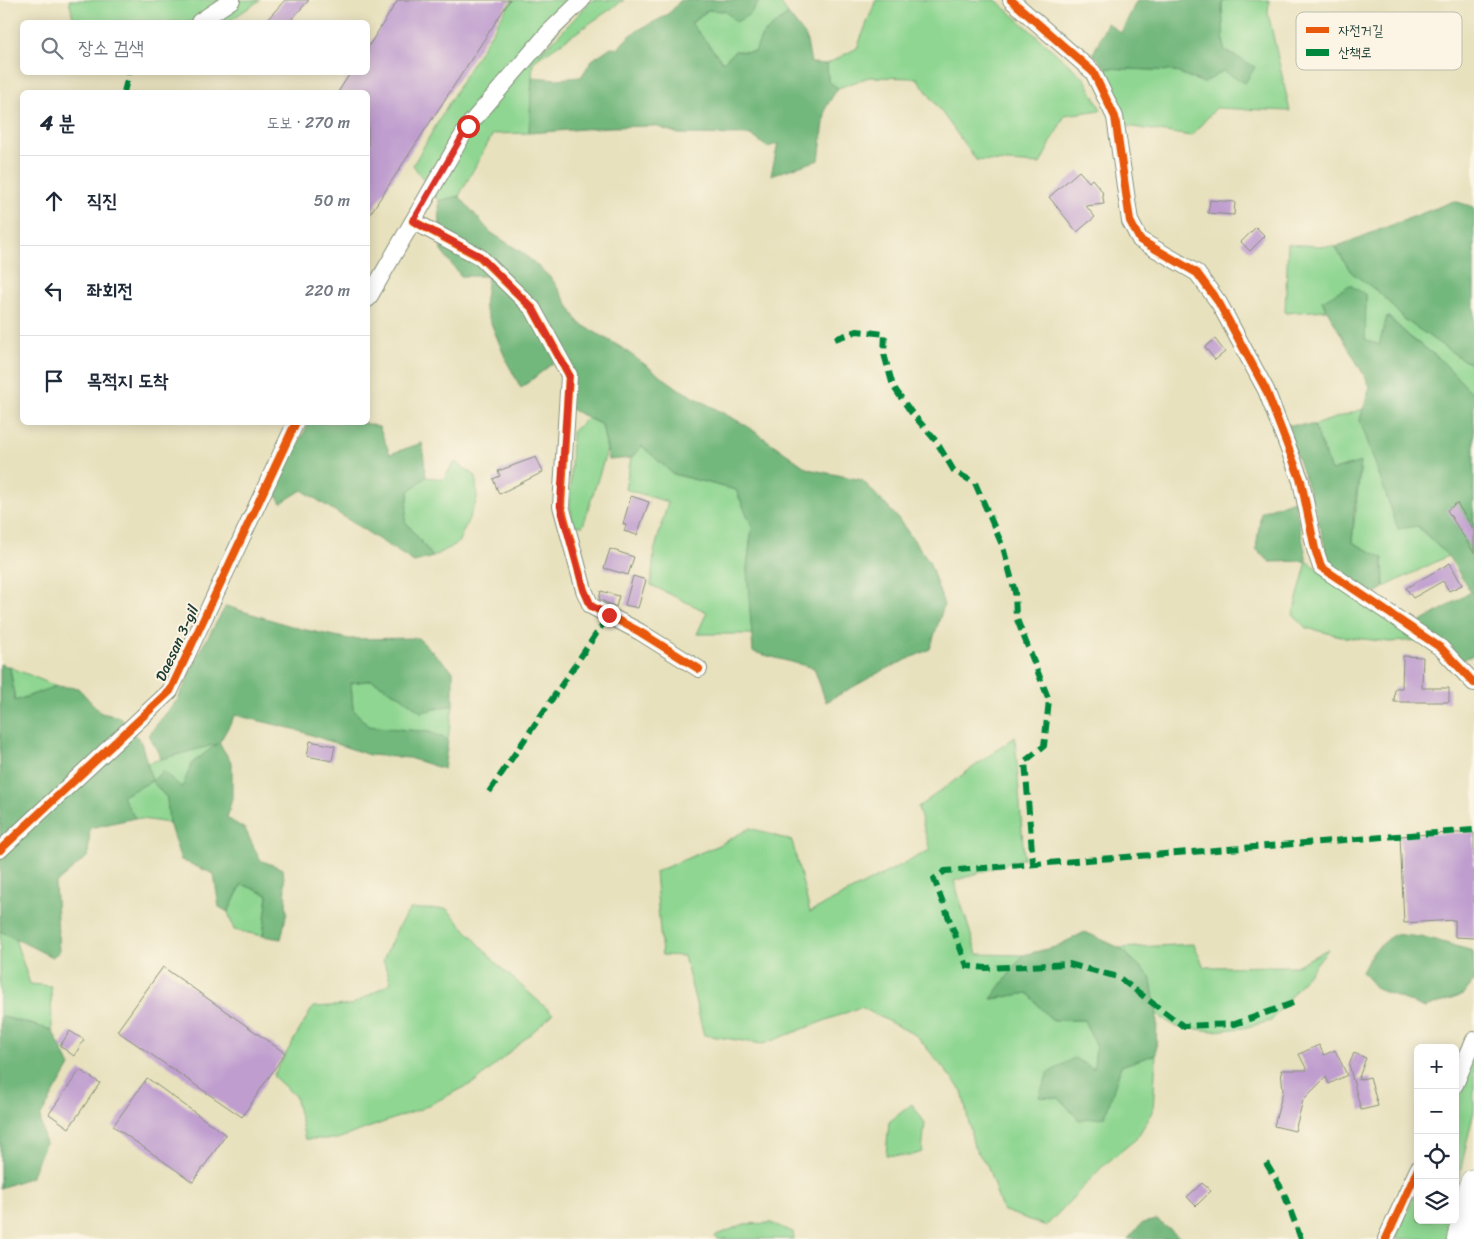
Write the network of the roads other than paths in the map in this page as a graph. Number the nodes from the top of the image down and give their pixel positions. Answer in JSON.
{"nodes":[{"id":1,"x":232,"y":0,"type":"edge"},
{"id":2,"x":582,"y":0,"type":"edge"},
{"id":3,"x":1010,"y":0,"type":"edge"},
{"id":4,"x":202,"y":20,"type":"edge"},
{"id":5,"x":413,"y":221,"type":"junction"},
{"id":6,"x":370,"y":296,"type":"edge"},
{"id":7,"x":295,"y":425,"type":"edge"},
{"id":8,"x":699,"y":669,"type":"dead end"},
{"id":9,"x":1474,"y":683,"type":"edge"},
{"id":10,"x":0,"y":850,"type":"edge"},
{"id":11,"x":1474,"y":1040,"type":"edge"},
{"id":12,"x":1459,"y":1076,"type":"edge"},
{"id":13,"x":1414,"y":1178,"type":"edge"},
{"id":14,"x":1474,"y":1183,"type":"edge"},
{"id":15,"x":1386,"y":1239,"type":"edge"},
{"id":16,"x":1461,"y":1239,"type":"edge"}],
"edges":[{"from":1,"to":4,"type":"street"},
{"from":2,"to":5,"type":"street"},
{"from":3,"to":9,"type":"street"},
{"from":5,"to":6,"type":"street"},
{"from":5,"to":8,"type":"street"},
{"from":7,"to":10,"type":"street","name":"Daesan 3-gil"},
{"from":11,"to":12,"type":"street"},
{"from":13,"to":15,"type":"street"},
{"from":14,"to":16,"type":"highway"}]}
